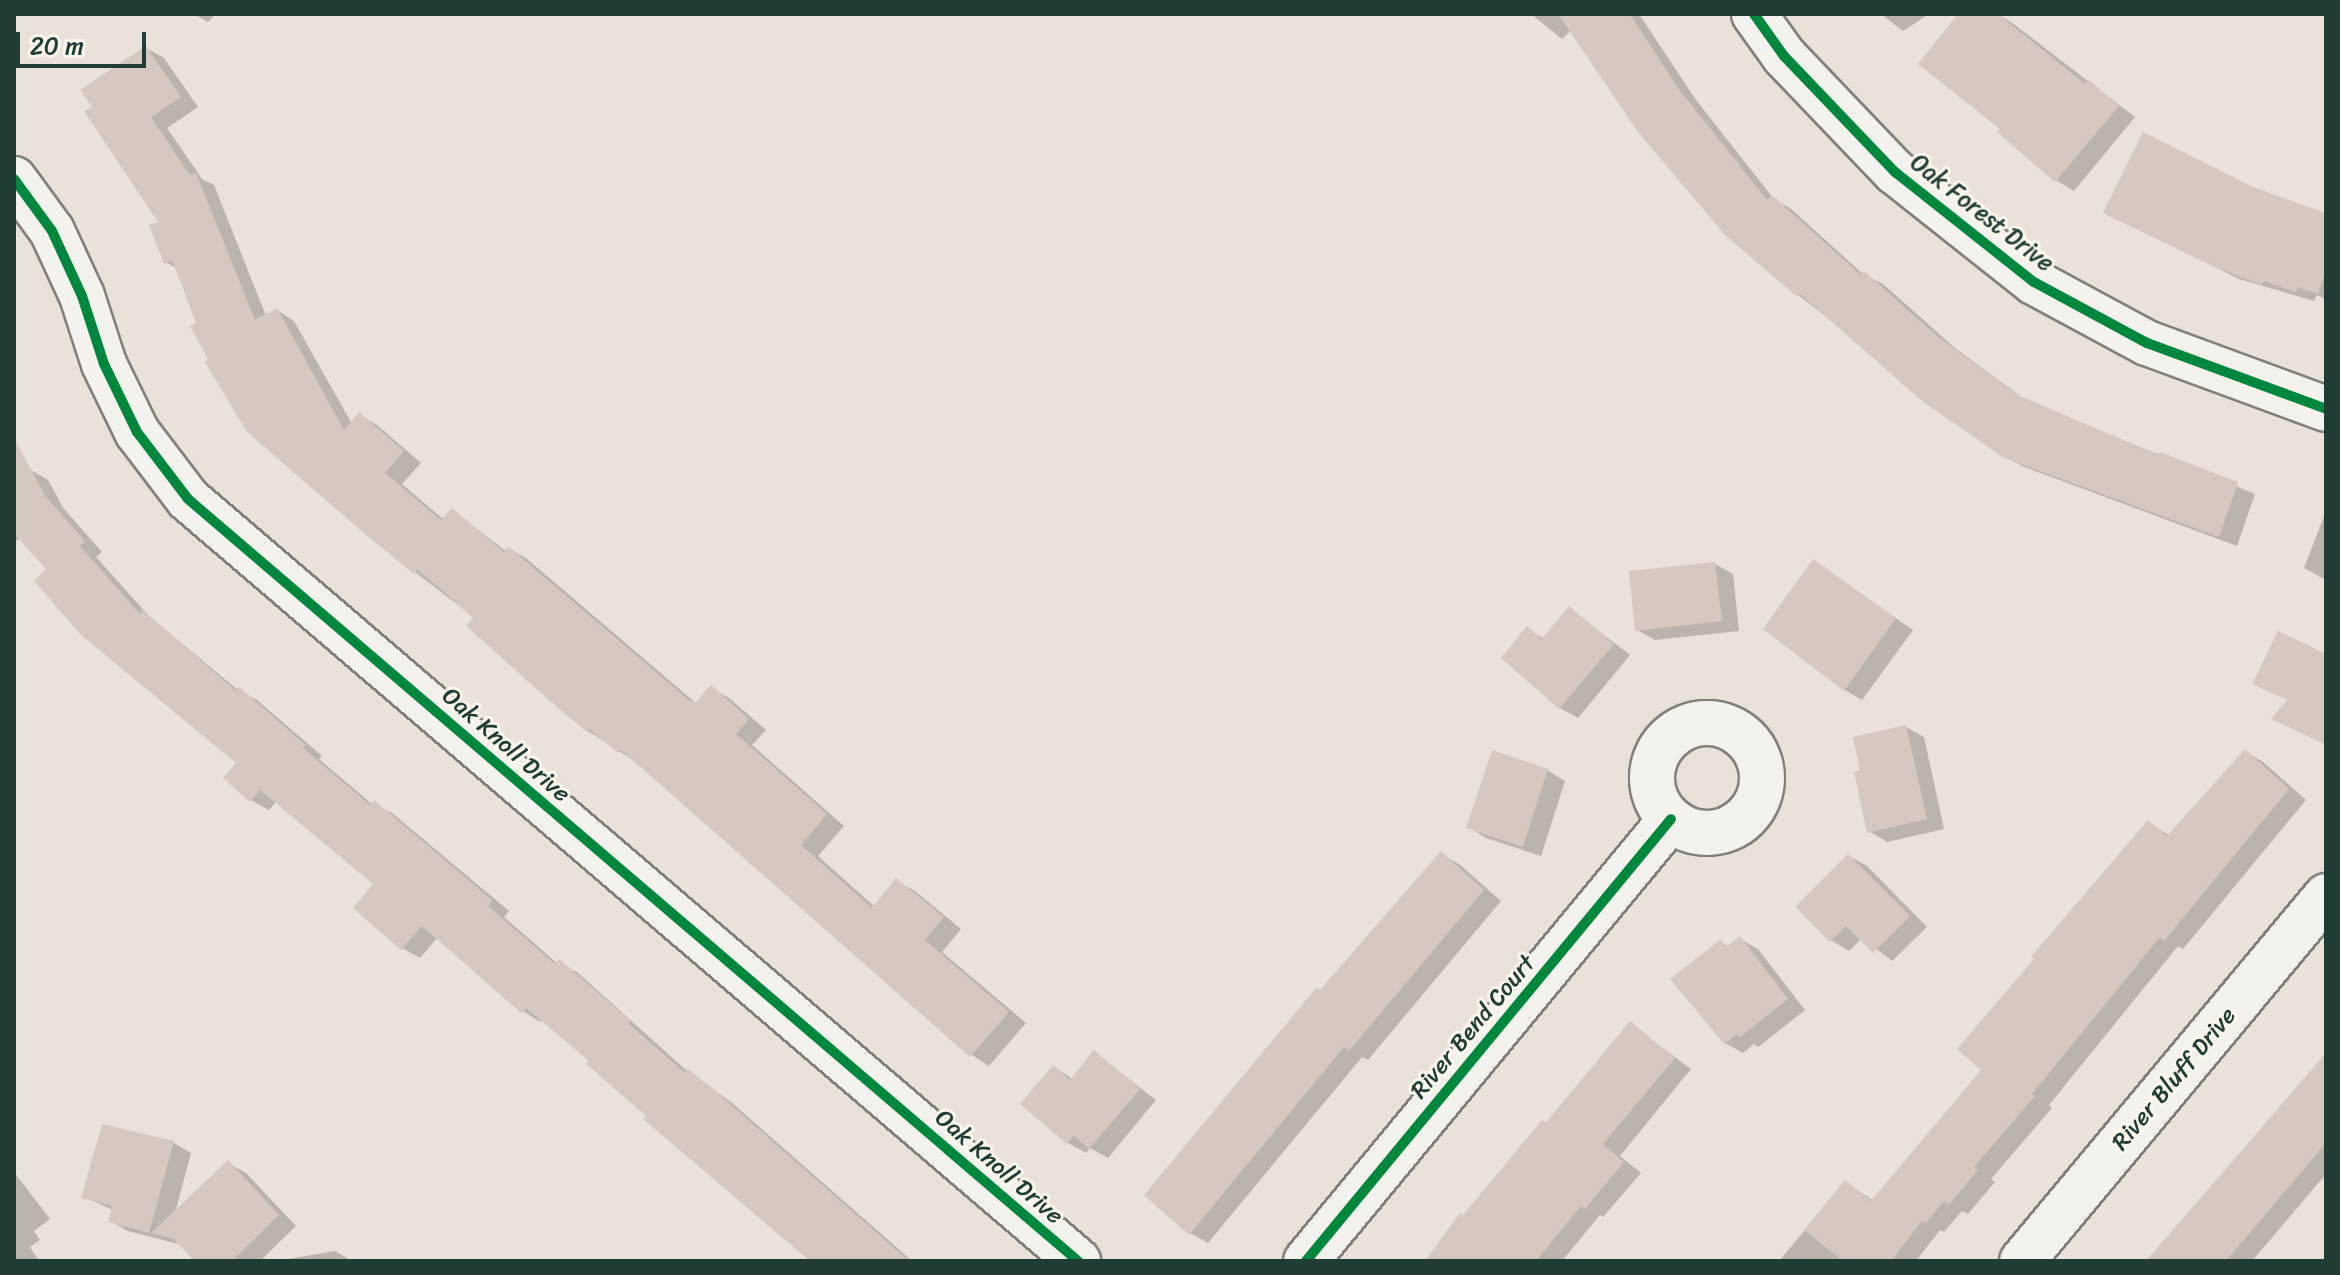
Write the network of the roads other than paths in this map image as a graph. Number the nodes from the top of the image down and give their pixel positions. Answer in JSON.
{"nodes":[{"id":1,"x":1754,"y":14,"type":"edge"},
{"id":2,"x":14,"y":179,"type":"edge"},
{"id":3,"x":2326,"y":409,"type":"edge"},
{"id":4,"x":1671,"y":819,"type":"dead end"},
{"id":5,"x":2326,"y":896,"type":"edge"},
{"id":6,"x":1078,"y":1261,"type":"edge"},
{"id":7,"x":1306,"y":1261,"type":"edge"},
{"id":8,"x":2022,"y":1261,"type":"edge"}],
"edges":[{"from":1,"to":3,"type":"street","name":"Oak Forest Drive"},
{"from":2,"to":6,"type":"street","name":"Oak Knoll Drive"},
{"from":4,"to":7,"type":"street","name":"River Bend Court"},
{"from":5,"to":8,"type":"street","name":"River Bluff Drive"}]}
